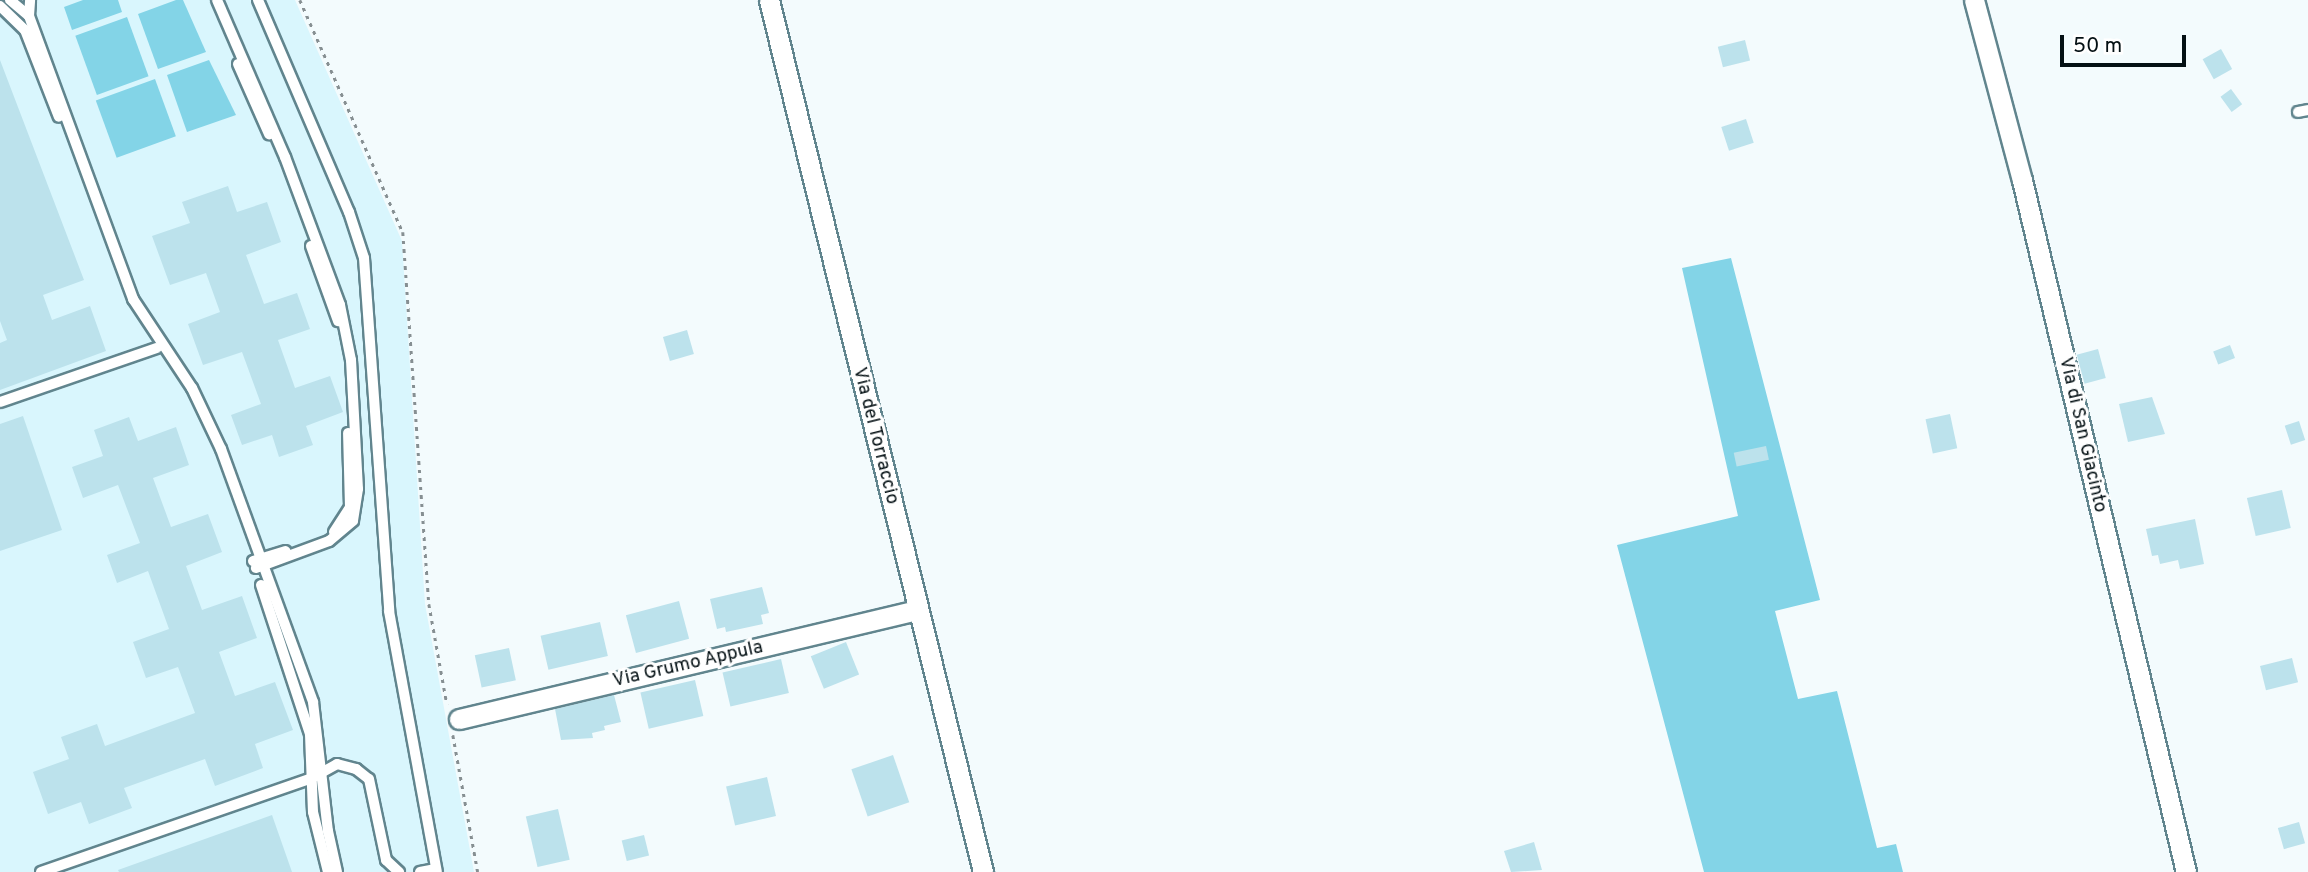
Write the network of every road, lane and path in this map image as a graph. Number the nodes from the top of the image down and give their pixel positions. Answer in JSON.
{"nodes":[{"id":1,"x":30,"y":0,"type":"edge"},
{"id":2,"x":209,"y":0,"type":"edge"},
{"id":3,"x":217,"y":0,"type":"edge"},
{"id":4,"x":258,"y":0,"type":"edge"},
{"id":5,"x":300,"y":0,"type":"edge"},
{"id":6,"x":769,"y":0,"type":"edge"},
{"id":7,"x":1974,"y":0,"type":"edge"},
{"id":8,"x":14,"y":1,"type":"edge"},
{"id":9,"x":0,"y":6,"type":"edge"},
{"id":10,"x":12,"y":14,"type":"junction"},
{"id":11,"x":29,"y":16,"type":"junction"},
{"id":12,"x":157,"y":348,"type":"junction"},
{"id":13,"x":0,"y":401,"type":"edge"},
{"id":14,"x":257,"y":564,"type":"junction"},
{"id":15,"x":918,"y":610,"type":"junction"},
{"id":16,"x":453,"y":718,"type":"junction"},
{"id":17,"x":324,"y":770,"type":"junction"},
{"id":18,"x":312,"y":778,"type":"junction"},
{"id":19,"x":437,"y":870,"type":"edge"},
{"id":20,"x":41,"y":872,"type":"edge"},
{"id":21,"x":328,"y":872,"type":"edge"},
{"id":22,"x":337,"y":872,"type":"edge"},
{"id":23,"x":399,"y":872,"type":"edge"},
{"id":24,"x":421,"y":872,"type":"edge"},
{"id":25,"x":478,"y":872,"type":"edge"},
{"id":26,"x":982,"y":872,"type":"edge"},
{"id":27,"x":2186,"y":872,"type":"edge"}],
"edges":[{"from":1,"to":11,"type":"lane"},
{"from":2,"to":14,"type":"lane"},
{"from":3,"to":14,"type":"lane"},
{"from":4,"to":19,"type":"lane"},
{"from":5,"to":16,"type":"path"},
{"from":6,"to":15,"type":"street","name":"Via del Torraccio"},
{"from":7,"to":27,"type":"street","name":"Via di San Giacinto"},
{"from":8,"to":10,"type":"lane"},
{"from":8,"to":11,"type":"lane"},
{"from":9,"to":10,"type":"lane"},
{"from":10,"to":12,"type":"lane"},
{"from":11,"to":14,"type":"lane"},
{"from":12,"to":13,"type":"lane"},
{"from":12,"to":14,"type":"lane"},
{"from":14,"to":17,"type":"lane"},
{"from":14,"to":18,"type":"lane"},
{"from":15,"to":16,"type":"street","name":"Via Grumo Appula"},
{"from":15,"to":26,"type":"street","name":"Via del Torraccio"},
{"from":16,"to":25,"type":"path"},
{"from":17,"to":18,"type":"lane"},
{"from":17,"to":22,"type":"lane"},
{"from":17,"to":23,"type":"lane"},
{"from":18,"to":20,"type":"lane"},
{"from":18,"to":21,"type":"lane"},
{"from":19,"to":24,"type":"lane"}]}
